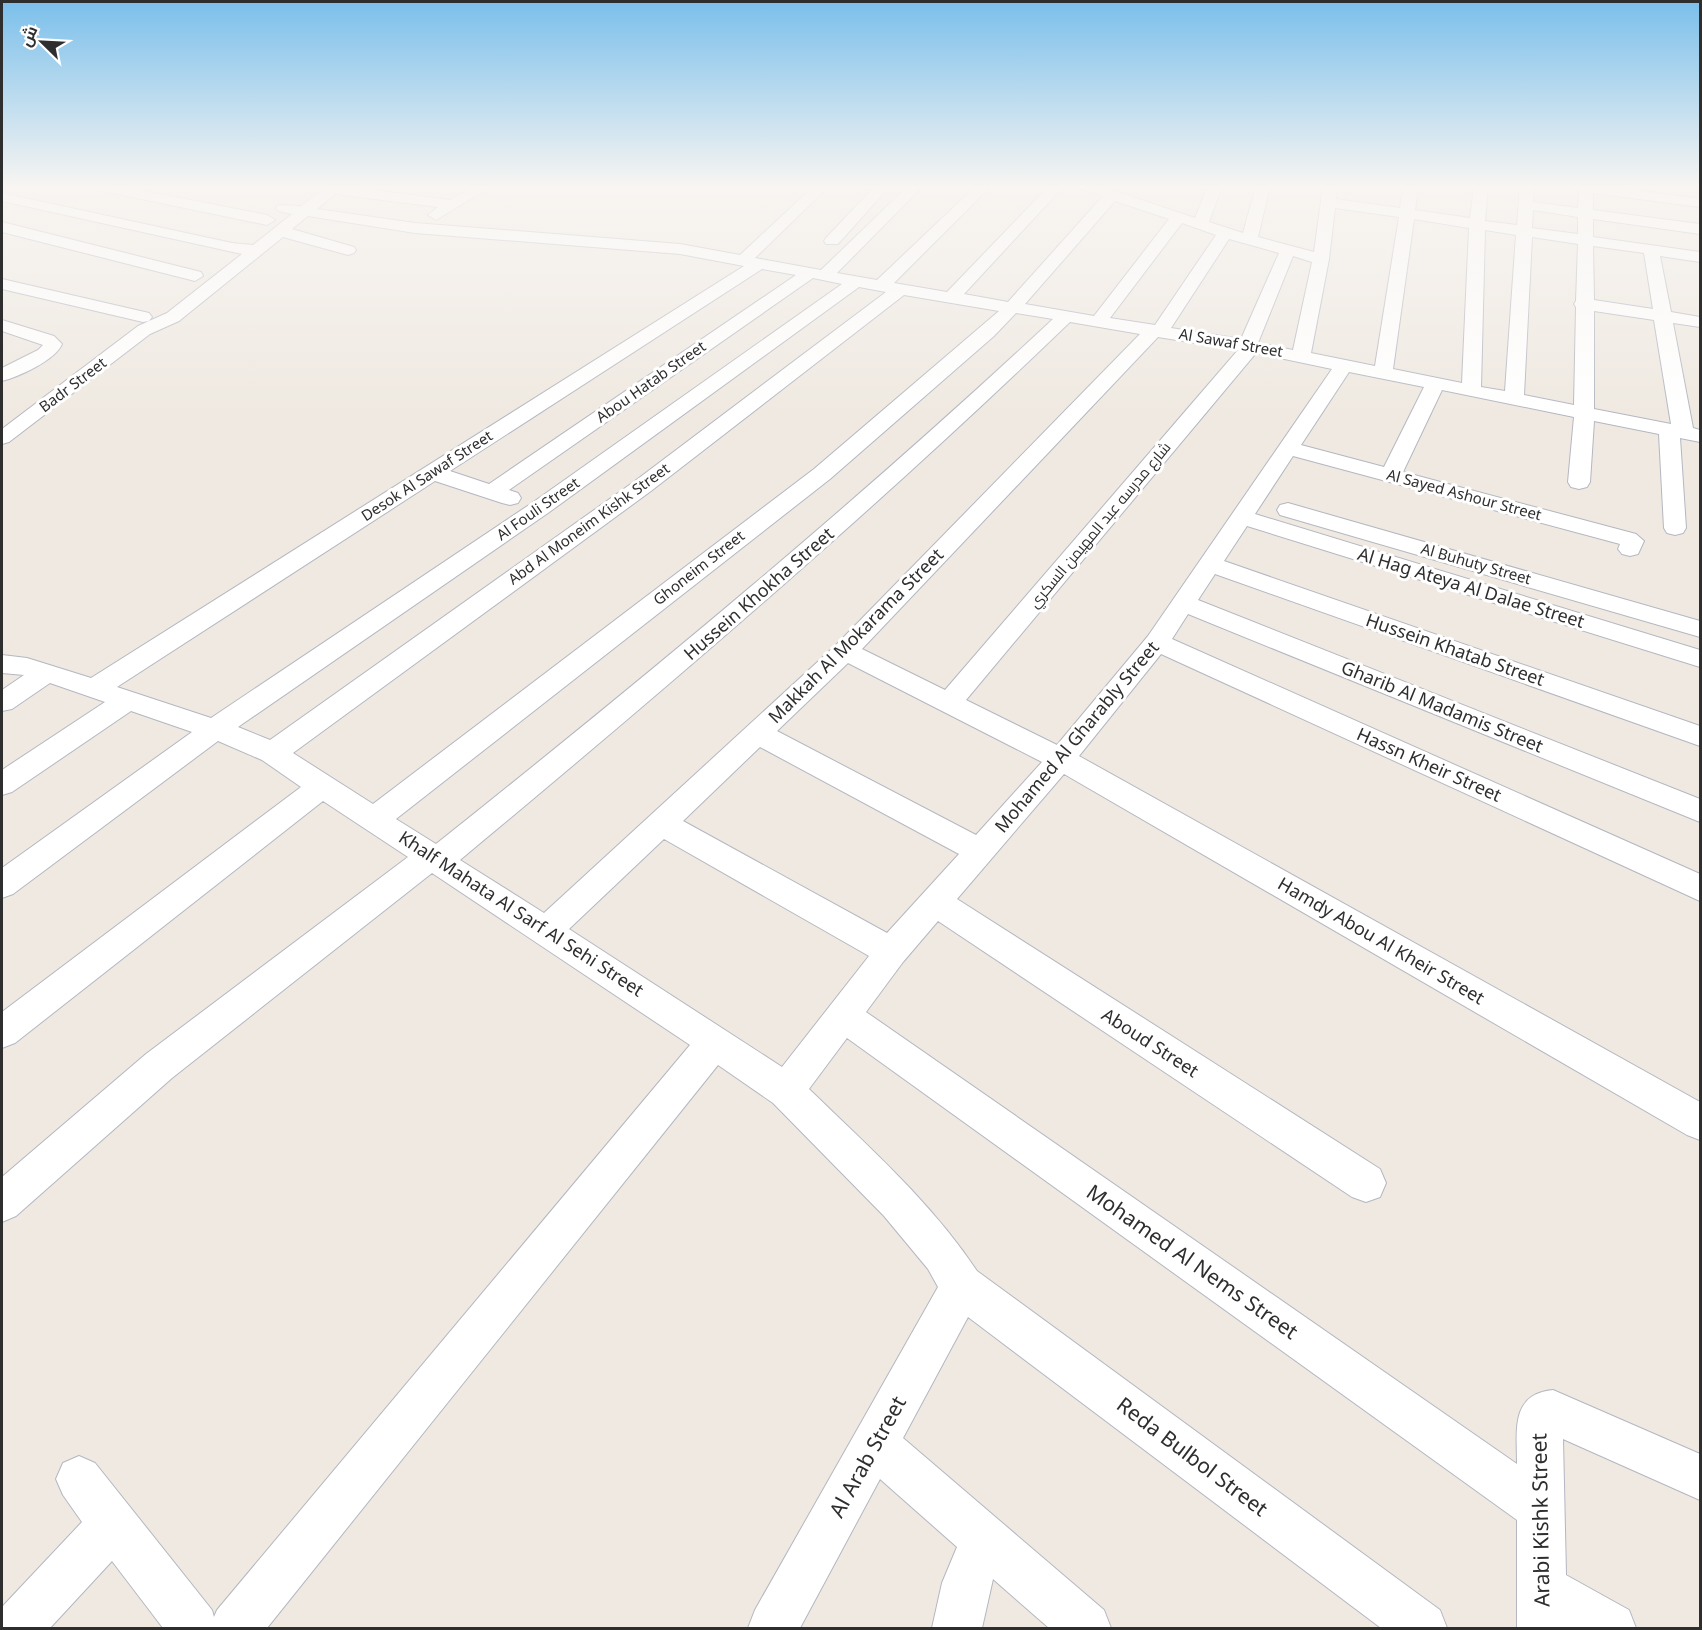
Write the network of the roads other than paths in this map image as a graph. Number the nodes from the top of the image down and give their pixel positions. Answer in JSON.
{"nodes":[{"id":1,"x":171,"y":262,"type":"edge"},
{"id":2,"x":213,"y":262,"type":"edge"},
{"id":3,"x":241,"y":262,"type":"edge"},
{"id":4,"x":752,"y":262,"type":"joint"},
{"id":5,"x":822,"y":262,"type":"edge"},
{"id":6,"x":826,"y":262,"type":"edge"},
{"id":7,"x":914,"y":262,"type":"edge"},
{"id":8,"x":985,"y":262,"type":"edge"},
{"id":9,"x":1053,"y":262,"type":"edge"},
{"id":10,"x":1144,"y":262,"type":"edge"},
{"id":11,"x":1205,"y":262,"type":"edge"},
{"id":12,"x":1283,"y":262,"type":"edge"},
{"id":13,"x":1320,"y":262,"type":"edge"},
{"id":14,"x":1399,"y":262,"type":"edge"},
{"id":15,"x":1476,"y":262,"type":"edge"},
{"id":16,"x":1522,"y":262,"type":"edge"},
{"id":17,"x":1585,"y":262,"type":"edge"},
{"id":18,"x":1653,"y":262,"type":"edge"},
{"id":19,"x":204,"y":269,"type":"junction"},
{"id":20,"x":813,"y":273,"type":"junction"},
{"id":21,"x":857,"y":281,"type":"junction"},
{"id":22,"x":2,"y":284,"type":"edge"},
{"id":23,"x":891,"y":287,"type":"junction"},
{"id":24,"x":179,"y":288,"type":"dead end"},
{"id":25,"x":952,"y":297,"type":"junction"},
{"id":26,"x":1583,"y":304,"type":"junction"},
{"id":27,"x":1014,"y":306,"type":"junction"},
{"id":28,"x":1068,"y":315,"type":"junction"},
{"id":29,"x":1663,"y":317,"type":"junction"},
{"id":30,"x":148,"y":318,"type":"junction"},
{"id":31,"x":1100,"y":320,"type":"junction"},
{"id":32,"x":1701,"y":322,"type":"edge"},
{"id":33,"x":2,"y":325,"type":"edge"},
{"id":34,"x":1157,"y":330,"type":"junction"},
{"id":35,"x":1249,"y":347,"type":"junction"},
{"id":36,"x":1301,"y":356,"type":"junction"},
{"id":37,"x":1345,"y":364,"type":"junction"},
{"id":38,"x":1383,"y":372,"type":"junction"},
{"id":39,"x":2,"y":375,"type":"edge"},
{"id":40,"x":1436,"y":382,"type":"junction"},
{"id":41,"x":1471,"y":390,"type":"junction"},
{"id":42,"x":1514,"y":399,"type":"junction"},
{"id":43,"x":1584,"y":413,"type":"junction"},
{"id":44,"x":1684,"y":433,"type":"edge"},
{"id":45,"x":2,"y":438,"type":"edge"},
{"id":46,"x":1287,"y":448,"type":"junction"},
{"id":47,"x":433,"y":473,"type":"junction"},
{"id":48,"x":1391,"y":476,"type":"junction"},
{"id":49,"x":1579,"y":482,"type":"dead end"},
{"id":50,"x":492,"y":492,"type":"junction"},
{"id":51,"x":540,"y":508,"type":"junction"},
{"id":52,"x":1246,"y":508,"type":"junction"},
{"id":53,"x":1553,"y":519,"type":"junction"},
{"id":54,"x":1675,"y":528,"type":"dead end"},
{"id":55,"x":1547,"y":543,"type":"dead end"},
{"id":56,"x":1630,"y":549,"type":"dead end"},
{"id":57,"x":1209,"y":564,"type":"junction"},
{"id":58,"x":1183,"y":603,"type":"junction"},
{"id":59,"x":1701,"y":629,"type":"edge"},
{"id":60,"x":1157,"y":642,"type":"junction"},
{"id":61,"x":845,"y":651,"type":"junction"},
{"id":62,"x":1701,"y":659,"type":"edge"},
{"id":63,"x":2,"y":664,"type":"edge"},
{"id":64,"x":46,"y":673,"type":"junction"},
{"id":65,"x":94,"y":689,"type":"junction"},
{"id":66,"x":128,"y":700,"type":"junction"},
{"id":67,"x":2,"y":702,"type":"edge"},
{"id":68,"x":949,"y":703,"type":"junction"},
{"id":69,"x":214,"y":730,"type":"junction"},
{"id":70,"x":757,"y":733,"type":"junction"},
{"id":71,"x":1701,"y":736,"type":"edge"},
{"id":72,"x":272,"y":753,"type":"junction"},
{"id":73,"x":1061,"y":759,"type":"junction"},
{"id":74,"x":2,"y":784,"type":"edge"},
{"id":75,"x":324,"y":785,"type":"junction"},
{"id":76,"x":1701,"y":811,"type":"edge"},
{"id":77,"x":375,"y":819,"type":"junction"},
{"id":78,"x":661,"y":823,"type":"junction"},
{"id":79,"x":980,"y":851,"type":"junction"},
{"id":80,"x":435,"y":858,"type":"junction"},
{"id":81,"x":2,"y":885,"type":"edge"},
{"id":82,"x":1701,"y":888,"type":"edge"},
{"id":83,"x":935,"y":902,"type":"junction"},
{"id":84,"x":546,"y":931,"type":"junction"},
{"id":85,"x":891,"y":952,"type":"junction"},
{"id":86,"x":843,"y":1016,"type":"junction"},
{"id":87,"x":2,"y":1032,"type":"edge"},
{"id":88,"x":716,"y":1042,"type":"junction"},
{"id":89,"x":786,"y":1091,"type":"junction"},
{"id":90,"x":1701,"y":1122,"type":"edge"},
{"id":91,"x":1366,"y":1183,"type":"dead end"},
{"id":92,"x":2,"y":1202,"type":"edge"},
{"id":93,"x":962,"y":1286,"type":"junction"},
{"id":94,"x":875,"y":1444,"type":"junction"},
{"id":95,"x":1701,"y":1477,"type":"edge"},
{"id":96,"x":80,"y":1479,"type":"dead end"},
{"id":97,"x":1540,"y":1508,"type":"junction"},
{"id":98,"x":114,"y":1523,"type":"junction"},
{"id":99,"x":984,"y":1541,"type":"junction"},
{"id":100,"x":1542,"y":1609,"type":"edge"},
{"id":101,"x":16,"y":1629,"type":"edge"},
{"id":102,"x":194,"y":1629,"type":"edge"},
{"id":103,"x":235,"y":1629,"type":"edge"},
{"id":104,"x":773,"y":1629,"type":"edge"},
{"id":105,"x":957,"y":1629,"type":"edge"},
{"id":106,"x":1086,"y":1629,"type":"edge"},
{"id":107,"x":1422,"y":1629,"type":"edge"},
{"id":108,"x":1611,"y":1629,"type":"edge"}],
"edges":[{"from":1,"to":19,"type":"street"},
{"from":2,"to":19,"type":"street","name":"Badr Street"},
{"from":3,"to":30,"type":"street","name":"Badr Street"},
{"from":4,"to":20,"type":"street","name":"Al Sawaf Street"},
{"from":4,"to":47,"type":"street","name":"Desok Al Sawaf Street"},
{"from":5,"to":20,"type":"street"},
{"from":6,"to":20,"type":"street"},
{"from":7,"to":23,"type":"street","name":"Abd Al Moneim Kishk Street"},
{"from":8,"to":25,"type":"street"},
{"from":9,"to":27,"type":"street","name":"Ghoneim Street"},
{"from":10,"to":31,"type":"street"},
{"from":11,"to":34,"type":"street","name":"Makkah Al Mokarama Street"},
{"from":12,"to":35,"type":"street","name":"شارع مدرسه عبد المهيمن السكري"},
{"from":13,"to":36,"type":"street"},
{"from":14,"to":38,"type":"street"},
{"from":15,"to":41,"type":"street"},
{"from":16,"to":42,"type":"street"},
{"from":17,"to":26,"type":"street"},
{"from":18,"to":29,"type":"street"},
{"from":19,"to":24,"type":"street","name":"Badr Street"},
{"from":20,"to":21,"type":"street","name":"Al Sawaf Street"},
{"from":20,"to":50,"type":"street","name":"Abou Hatab Street"},
{"from":21,"to":23,"type":"street","name":"Al Sawaf Street"},
{"from":21,"to":51,"type":"street","name":"Al Fouli Street"},
{"from":22,"to":30,"type":"street"},
{"from":23,"to":25,"type":"street","name":"Al Sawaf Street"},
{"from":23,"to":72,"type":"street","name":"Abd Al Moneim Kishk Street"},
{"from":25,"to":27,"type":"street","name":"Al Sawaf Street"},
{"from":26,"to":29,"type":"street"},
{"from":26,"to":43,"type":"street"},
{"from":27,"to":28,"type":"street","name":"Al Sawaf Street"},
{"from":27,"to":77,"type":"street","name":"Ghoneim Street"},
{"from":28,"to":31,"type":"street","name":"Al Sawaf Street"},
{"from":28,"to":80,"type":"street","name":"Hussein Khokha Street"},
{"from":29,"to":32,"type":"street"},
{"from":29,"to":44,"type":"street"},
{"from":30,"to":45,"type":"street","name":"Badr Street"},
{"from":31,"to":34,"type":"street","name":"Al Sawaf Street"},
{"from":33,"to":39,"type":"street"},
{"from":34,"to":35,"type":"street","name":"Al Sawaf Street"},
{"from":34,"to":61,"type":"street","name":"Makkah Al Mokarama Street"},
{"from":35,"to":36,"type":"street","name":"Al Sawaf Street"},
{"from":35,"to":68,"type":"street","name":"شارع مدرسه عبد المهيمن السكري"},
{"from":36,"to":37,"type":"street","name":"Al Sawaf Street"},
{"from":37,"to":38,"type":"street","name":"Al Sawaf Street"},
{"from":37,"to":46,"type":"street","name":"Mohamed Al Gharably Street"},
{"from":38,"to":40,"type":"street","name":"Al Sawaf Street"},
{"from":40,"to":41,"type":"street","name":"Al Sawaf Street"},
{"from":40,"to":48,"type":"street"},
{"from":41,"to":42,"type":"street","name":"Al Sawaf Street"},
{"from":42,"to":43,"type":"street","name":"Al Sawaf Street"},
{"from":43,"to":44,"type":"street","name":"Al Sawaf Street"},
{"from":43,"to":49,"type":"street"},
{"from":44,"to":54,"type":"street"},
{"from":46,"to":48,"type":"street","name":"Al Sayed Ashour Street"},
{"from":46,"to":52,"type":"street","name":"Mohamed Al Gharably Street"},
{"from":47,"to":50,"type":"street"},
{"from":47,"to":65,"type":"street","name":"Desok Al Sawaf Street"},
{"from":48,"to":53,"type":"street","name":"Al Sayed Ashour Street"},
{"from":50,"to":51,"type":"street"},
{"from":51,"to":69,"type":"street","name":"Al Fouli Street"},
{"from":52,"to":57,"type":"street","name":"Mohamed Al Gharably Street"},
{"from":52,"to":59,"type":"street","name":"Al Buhuty Street"},
{"from":52,"to":62,"type":"street","name":"Al Hag Ateya Al Dalae Street"},
{"from":53,"to":55,"type":"street"},
{"from":53,"to":56,"type":"street","name":"Al Sayed Ashour Street"},
{"from":57,"to":58,"type":"street","name":"Mohamed Al Gharably Street"},
{"from":57,"to":71,"type":"street","name":"Hussein Khatab Street"},
{"from":58,"to":60,"type":"street","name":"Mohamed Al Gharably Street"},
{"from":58,"to":76,"type":"street","name":"Gharib Al Madamis Street"},
{"from":60,"to":73,"type":"street","name":"Mohamed Al Gharably Street"},
{"from":60,"to":82,"type":"street","name":"Hassn Kheir Street"},
{"from":61,"to":68,"type":"street","name":"Hamdy Abou Al Kheir Street"},
{"from":61,"to":70,"type":"street","name":"Makkah Al Mokarama Street"},
{"from":63,"to":64,"type":"street","name":"Khalf Mahata Al Sarf Al Sehi Street"},
{"from":64,"to":65,"type":"street","name":"Khalf Mahata Al Sarf Al Sehi Street"},
{"from":64,"to":67,"type":"street"},
{"from":65,"to":66,"type":"street","name":"Khalf Mahata Al Sarf Al Sehi Street"},
{"from":66,"to":69,"type":"street","name":"Khalf Mahata Al Sarf Al Sehi Street"},
{"from":66,"to":74,"type":"street"},
{"from":68,"to":73,"type":"street","name":"Hamdy Abou Al Kheir Street"},
{"from":69,"to":72,"type":"street","name":"Khalf Mahata Al Sarf Al Sehi Street"},
{"from":69,"to":81,"type":"street","name":"Al Fouli Street"},
{"from":70,"to":78,"type":"street","name":"Makkah Al Mokarama Street"},
{"from":70,"to":79,"type":"street"},
{"from":72,"to":75,"type":"street","name":"Khalf Mahata Al Sarf Al Sehi Street"},
{"from":73,"to":79,"type":"street","name":"Mohamed Al Gharably Street"},
{"from":73,"to":90,"type":"street","name":"Hamdy Abou Al Kheir Street"},
{"from":75,"to":77,"type":"street","name":"Khalf Mahata Al Sarf Al Sehi Street"},
{"from":75,"to":87,"type":"street"},
{"from":77,"to":80,"type":"street","name":"Khalf Mahata Al Sarf Al Sehi Street"},
{"from":78,"to":84,"type":"street","name":"Makkah Al Mokarama Street"},
{"from":78,"to":85,"type":"street"},
{"from":79,"to":83,"type":"street","name":"Mohamed Al Gharably Street"},
{"from":80,"to":84,"type":"street","name":"Khalf Mahata Al Sarf Al Sehi Street"},
{"from":80,"to":92,"type":"street","name":"Hussein Khokha Street"},
{"from":83,"to":85,"type":"street","name":"Mohamed Al Gharably Street"},
{"from":83,"to":91,"type":"street","name":"Aboud Street"},
{"from":84,"to":88,"type":"street","name":"Khalf Mahata Al Sarf Al Sehi Street"},
{"from":85,"to":86,"type":"street","name":"Mohamed Al Gharably Street"},
{"from":86,"to":89,"type":"street","name":"Mohamed Al Gharably Street"},
{"from":86,"to":97,"type":"street","name":"Mohamed Al Nems Street"},
{"from":88,"to":89,"type":"street","name":"Khalf Mahata Al Sarf Al Sehi Street"},
{"from":88,"to":103,"type":"street"},
{"from":89,"to":93,"type":"street","name":"Khalf Mahata Al Sarf Al Sehi Street"},
{"from":93,"to":94,"type":"street","name":"Al Arab Street"},
{"from":93,"to":107,"type":"street","name":"Reda Bulbol Street"},
{"from":94,"to":99,"type":"street"},
{"from":94,"to":104,"type":"street","name":"Al Arab Street"},
{"from":95,"to":97,"type":"street","name":"Arabi Kishk Street"},
{"from":96,"to":98,"type":"street"},
{"from":97,"to":100,"type":"street","name":"Arabi Kishk Street"},
{"from":98,"to":101,"type":"street"},
{"from":98,"to":102,"type":"street"},
{"from":99,"to":105,"type":"street"},
{"from":99,"to":106,"type":"street"},
{"from":100,"to":108,"type":"street"}]}
